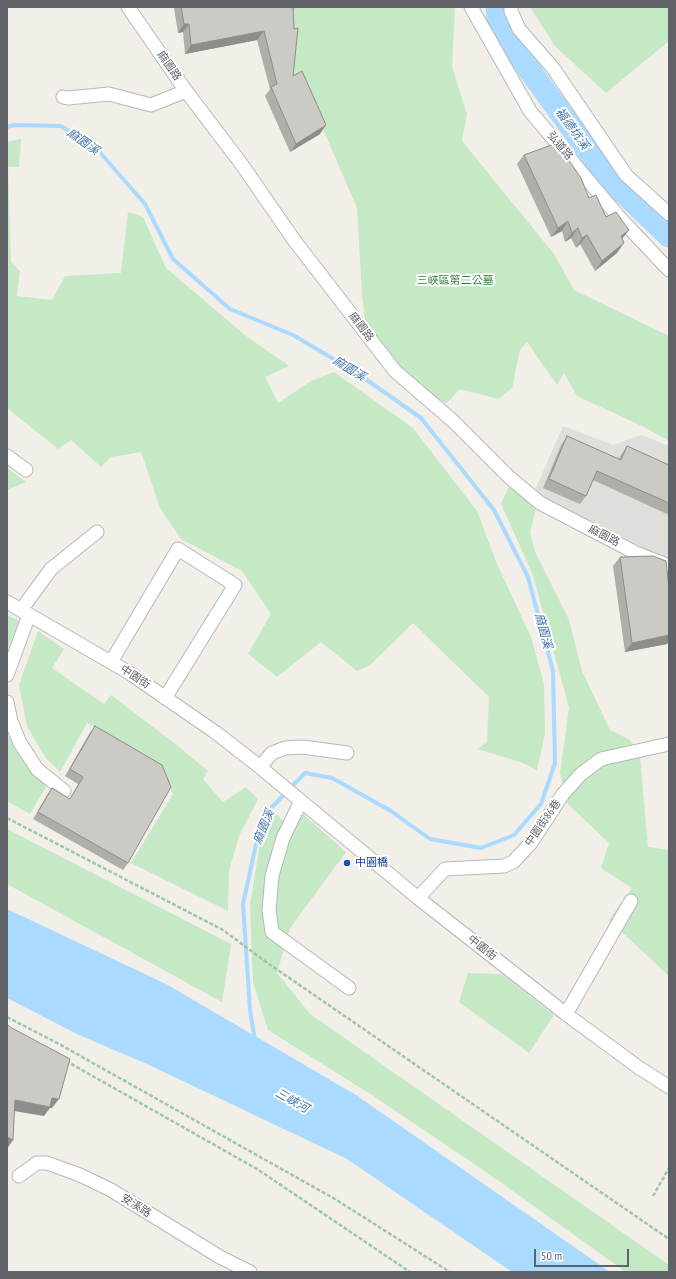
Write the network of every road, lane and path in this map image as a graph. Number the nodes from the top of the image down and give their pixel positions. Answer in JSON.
{"nodes":[{"id":1,"x":128,"y":7,"type":"edge"},
{"id":2,"x":470,"y":7,"type":"edge"},
{"id":3,"x":481,"y":7,"type":"edge"},
{"id":4,"x":511,"y":7,"type":"edge"},
{"id":5,"x":481,"y":25,"type":"junction"},
{"id":6,"x":186,"y":91,"type":"junction"},
{"id":7,"x":63,"y":97,"type":"dead end"},
{"id":8,"x":669,"y":214,"type":"edge"},
{"id":9,"x":669,"y":270,"type":"edge"},
{"id":10,"x":7,"y":456,"type":"edge"},
{"id":11,"x":26,"y":470,"type":"dead end"},
{"id":12,"x":97,"y":532,"type":"dead end"},
{"id":13,"x":669,"y":566,"type":"edge"},
{"id":14,"x":7,"y":602,"type":"edge"},
{"id":15,"x":25,"y":613,"type":"junction"},
{"id":16,"x":111,"y":662,"type":"junction"},
{"id":17,"x":7,"y":675,"type":"edge"},
{"id":18,"x":165,"y":698,"type":"junction"},
{"id":19,"x":7,"y":702,"type":"edge"},
{"id":20,"x":669,"y":744,"type":"edge"},
{"id":21,"x":347,"y":753,"type":"dead end"},
{"id":22,"x":258,"y":765,"type":"junction"},
{"id":23,"x":64,"y":791,"type":"dead end"},
{"id":24,"x":301,"y":801,"type":"junction"},
{"id":25,"x":7,"y":818,"type":"edge"},
{"id":26,"x":418,"y":898,"type":"junction"},
{"id":27,"x":630,"y":901,"type":"dead end"},
{"id":28,"x":349,"y":988,"type":"dead end"},
{"id":29,"x":566,"y":1014,"type":"junction"},
{"id":30,"x":7,"y":1017,"type":"edge"},
{"id":31,"x":66,"y":1061,"type":"edge"},
{"id":32,"x":669,"y":1086,"type":"edge"},
{"id":33,"x":669,"y":1168,"type":"edge"},
{"id":34,"x":18,"y":1176,"type":"dead end"},
{"id":35,"x":653,"y":1196,"type":"dead end"},
{"id":36,"x":669,"y":1238,"type":"edge"},
{"id":37,"x":250,"y":1272,"type":"edge"},
{"id":38,"x":410,"y":1272,"type":"edge"},
{"id":39,"x":450,"y":1272,"type":"edge"}],
"edges":[{"from":1,"to":6,"type":"street","name":"麻園路"},
{"from":2,"to":5,"type":"street","name":"弘道路"},
{"from":3,"to":5,"type":"street"},
{"from":4,"to":8,"type":"street"},
{"from":5,"to":9,"type":"street","name":"弘道路"},
{"from":6,"to":7,"type":"street"},
{"from":6,"to":13,"type":"street","name":"麻園路"},
{"from":10,"to":11,"type":"street"},
{"from":12,"to":15,"type":"street"},
{"from":14,"to":15,"type":"street","name":"中園街"},
{"from":15,"to":16,"type":"street","name":"中園街"},
{"from":15,"to":17,"type":"street"},
{"from":16,"to":18,"type":"street","name":"中園街"},
{"from":16,"to":18,"type":"street"},
{"from":18,"to":22,"type":"street","name":"中園街"},
{"from":19,"to":23,"type":"street"},
{"from":20,"to":26,"type":"street","name":"中園街86巷"},
{"from":21,"to":22,"type":"street"},
{"from":22,"to":24,"type":"street"},
{"from":24,"to":26,"type":"street","name":"中園街"},
{"from":24,"to":28,"type":"street"},
{"from":25,"to":36,"type":"path"},
{"from":26,"to":29,"type":"street","name":"中園街"},
{"from":27,"to":29,"type":"street"},
{"from":29,"to":32,"type":"street","name":"中園街"},
{"from":30,"to":39,"type":"path"},
{"from":31,"to":38,"type":"path"},
{"from":33,"to":35,"type":"path"},
{"from":34,"to":37,"type":"street","name":"安溪路"}]}
